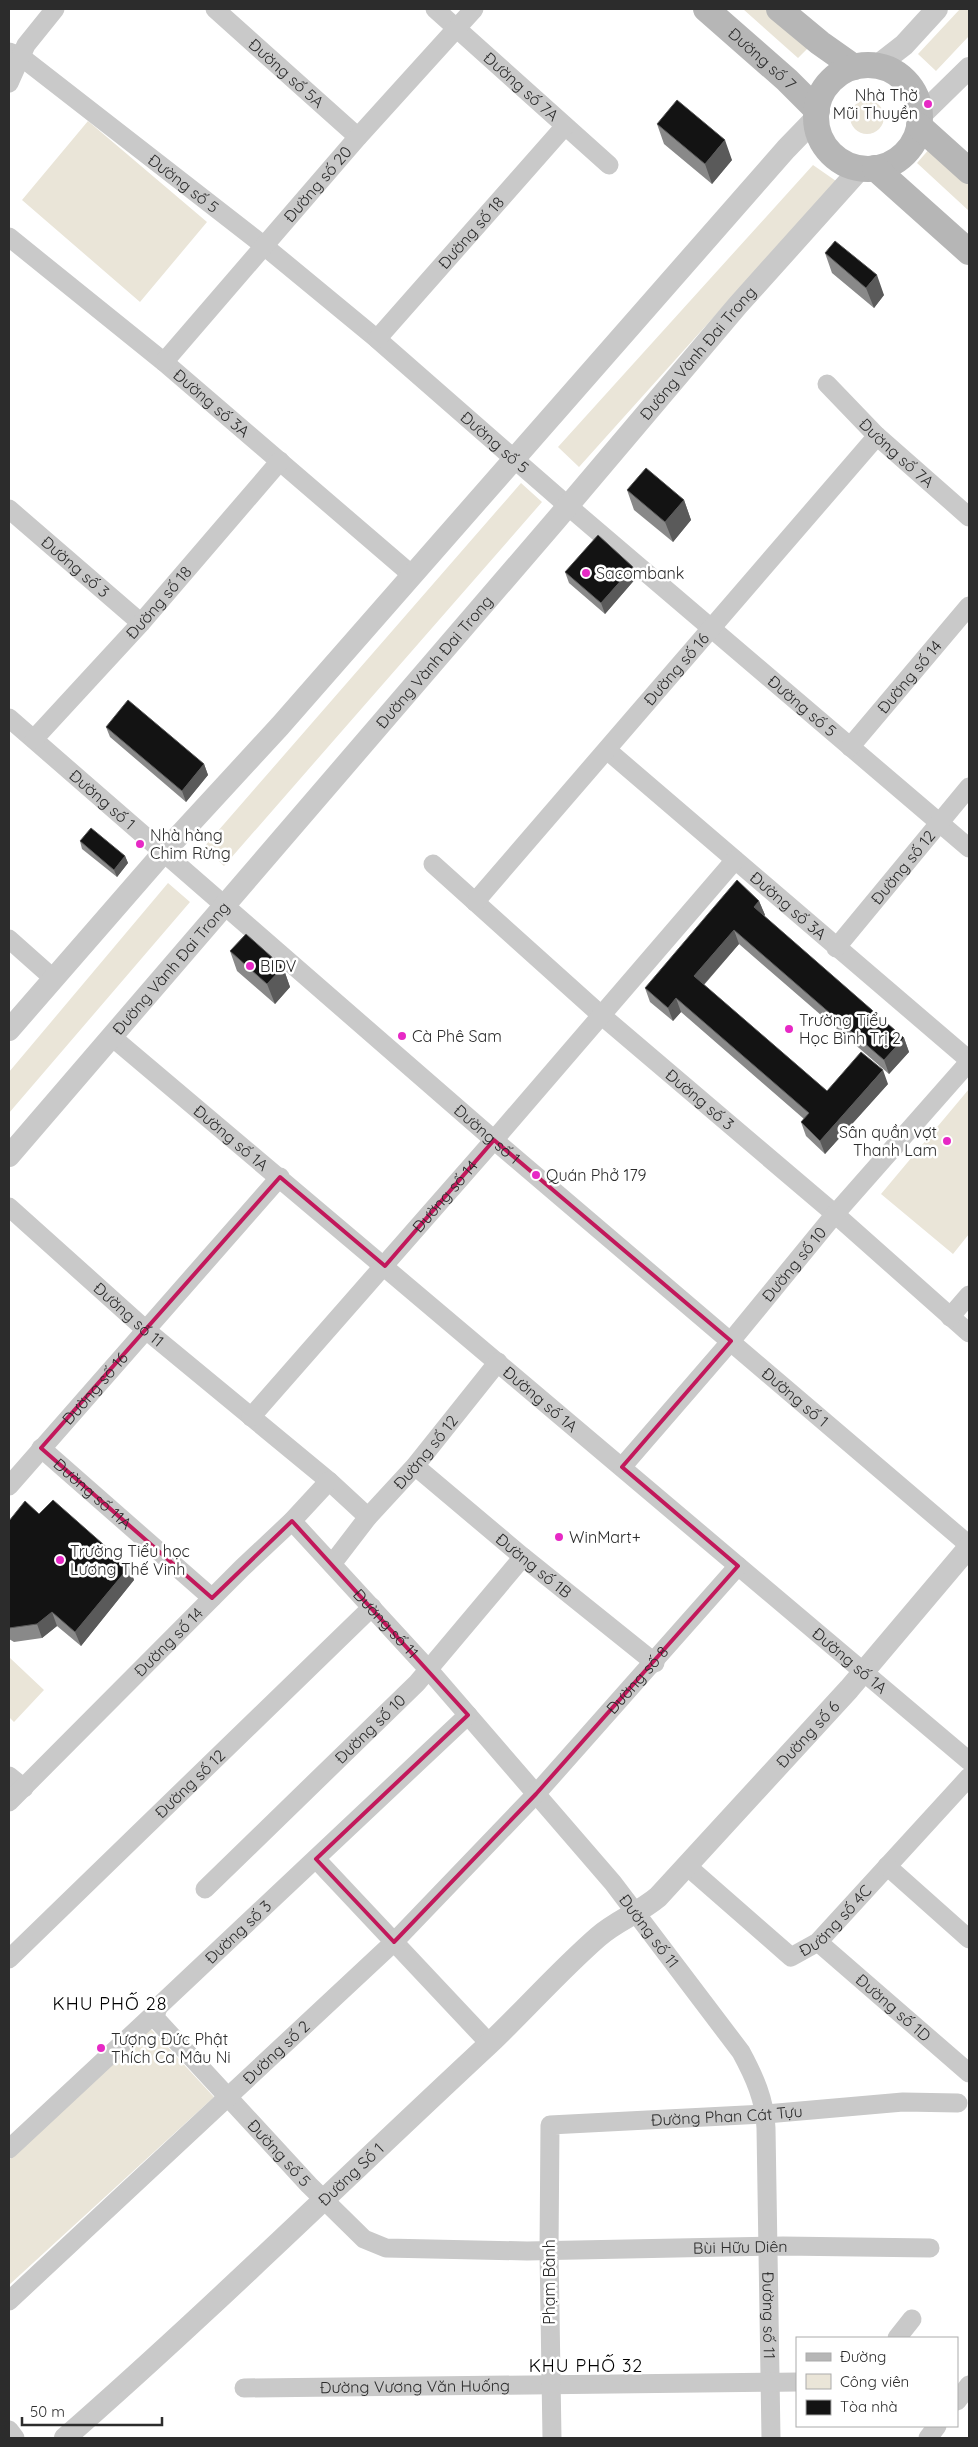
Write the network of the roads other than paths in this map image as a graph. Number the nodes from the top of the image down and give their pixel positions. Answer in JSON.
{"nodes":[{"id":1,"x":55,"y":9,"type":"edge"},
{"id":2,"x":215,"y":9,"type":"edge"},
{"id":3,"x":434,"y":9,"type":"edge"},
{"id":4,"x":474,"y":9,"type":"edge"},
{"id":5,"x":706,"y":9,"type":"edge"},
{"id":6,"x":780,"y":9,"type":"edge"},
{"id":7,"x":937,"y":9,"type":"edge"},
{"id":8,"x":456,"y":28,"type":"junction"},
{"id":9,"x":14,"y":54,"type":"edge"},
{"id":10,"x":866,"y":67,"type":"junction"},
{"id":11,"x":969,"y":68,"type":"edge"},
{"id":12,"x":9,"y":84,"type":"edge"},
{"id":13,"x":817,"y":114,"type":"junction"},
{"id":14,"x":920,"y":121,"type":"junction"},
{"id":15,"x":565,"y":126,"type":"junction"},
{"id":16,"x":358,"y":137,"type":"junction"},
{"id":17,"x":609,"y":165,"type":"dead end"},
{"id":18,"x":868,"y":168,"type":"junction"},
{"id":19,"x":969,"y":171,"type":"edge"},
{"id":20,"x":9,"y":237,"type":"edge"},
{"id":21,"x":263,"y":246,"type":"junction"},
{"id":22,"x":969,"y":252,"type":"edge"},
{"id":23,"x":377,"y":339,"type":"junction"},
{"id":24,"x":164,"y":362,"type":"junction"},
{"id":25,"x":827,"y":384,"type":"dead end"},
{"id":26,"x":877,"y":436,"type":"junction"},
{"id":27,"x":515,"y":459,"type":"junction"},
{"id":28,"x":280,"y":461,"type":"junction"},
{"id":29,"x":568,"y":506,"type":"junction"},
{"id":30,"x":9,"y":509,"type":"edge"},
{"id":31,"x":969,"y":517,"type":"edge"},
{"id":32,"x":412,"y":575,"type":"junction"},
{"id":33,"x":969,"y":606,"type":"edge"},
{"id":34,"x":141,"y":623,"type":"junction"},
{"id":35,"x":711,"y":628,"type":"junction"},
{"id":36,"x":9,"y":718,"type":"edge"},
{"id":37,"x":34,"y":739,"type":"junction"},
{"id":38,"x":850,"y":747,"type":"junction"},
{"id":39,"x":607,"y":750,"type":"junction"},
{"id":40,"x":969,"y":787,"type":"edge"},
{"id":41,"x":940,"y":823,"type":"junction"},
{"id":42,"x":969,"y":848,"type":"edge"},
{"id":43,"x":163,"y":854,"type":"junction"},
{"id":44,"x":735,"y":860,"type":"junction"},
{"id":45,"x":433,"y":864,"type":"dead end"},
{"id":46,"x":475,"y":902,"type":"junction"},
{"id":47,"x":223,"y":906,"type":"junction"},
{"id":48,"x":9,"y":939,"type":"edge"},
{"id":49,"x":836,"y":948,"type":"junction"},
{"id":50,"x":54,"y":978,"type":"junction"},
{"id":51,"x":601,"y":1015,"type":"junction"},
{"id":52,"x":9,"y":1030,"type":"edge"},
{"id":53,"x":112,"y":1037,"type":"junction"},
{"id":54,"x":969,"y":1061,"type":"edge"},
{"id":55,"x":494,"y":1140,"type":"junction"},
{"id":56,"x":9,"y":1156,"type":"edge"},
{"id":57,"x":280,"y":1177,"type":"junction"},
{"id":58,"x":9,"y":1207,"type":"edge"},
{"id":59,"x":835,"y":1214,"type":"junction"},
{"id":60,"x":385,"y":1266,"type":"junction"},
{"id":61,"x":969,"y":1294,"type":"edge"},
{"id":62,"x":950,"y":1317,"type":"junction"},
{"id":63,"x":146,"y":1330,"type":"junction"},
{"id":64,"x":969,"y":1333,"type":"edge"},
{"id":65,"x":731,"y":1341,"type":"junction"},
{"id":66,"x":498,"y":1362,"type":"junction"},
{"id":67,"x":251,"y":1417,"type":"junction"},
{"id":68,"x":41,"y":1448,"type":"junction"},
{"id":69,"x":415,"y":1466,"type":"junction"},
{"id":70,"x":622,"y":1467,"type":"junction"},
{"id":71,"x":329,"y":1482,"type":"junction"},
{"id":72,"x":9,"y":1486,"type":"edge"},
{"id":73,"x":368,"y":1517,"type":"junction"},
{"id":74,"x":292,"y":1521,"type":"junction"},
{"id":75,"x":969,"y":1546,"type":"edge"},
{"id":76,"x":523,"y":1557,"type":"junction"},
{"id":77,"x":332,"y":1564,"type":"junction"},
{"id":78,"x":738,"y":1566,"type":"junction"},
{"id":79,"x":212,"y":1598,"type":"junction"},
{"id":80,"x":372,"y":1607,"type":"junction"},
{"id":81,"x":655,"y":1663,"type":"junction"},
{"id":82,"x":429,"y":1670,"type":"junction"},
{"id":83,"x":864,"y":1672,"type":"junction"},
{"id":84,"x":468,"y":1714,"type":"junction"},
{"id":85,"x":969,"y":1761,"type":"edge"},
{"id":86,"x":9,"y":1776,"type":"edge"},
{"id":87,"x":969,"y":1777,"type":"edge"},
{"id":88,"x":24,"y":1788,"type":"junction"},
{"id":89,"x":536,"y":1794,"type":"junction"},
{"id":90,"x":9,"y":1802,"type":"edge"},
{"id":91,"x":316,"y":1858,"type":"junction"},
{"id":92,"x":687,"y":1866,"type":"junction"},
{"id":93,"x":887,"y":1866,"type":"junction"},
{"id":94,"x":205,"y":1889,"type":"dead end"},
{"id":95,"x":637,"y":1914,"type":"junction"},
{"id":96,"x":969,"y":1939,"type":"edge"},
{"id":97,"x":394,"y":1942,"type":"junction"},
{"id":98,"x":818,"y":1942,"type":"junction"},
{"id":99,"x":9,"y":1959,"type":"edge"},
{"id":100,"x":156,"y":2012,"type":"junction"},
{"id":101,"x":490,"y":2044,"type":"junction"},
{"id":102,"x":969,"y":2073,"type":"edge"},
{"id":103,"x":228,"y":2097,"type":"junction"},
{"id":104,"x":958,"y":2103,"type":"dead end"},
{"id":105,"x":766,"y":2114,"type":"junction"},
{"id":106,"x":550,"y":2125,"type":"joint"},
{"id":107,"x":9,"y":2149,"type":"edge"},
{"id":108,"x":324,"y":2199,"type":"junction"},
{"id":109,"x":769,"y":2247,"type":"junction"},
{"id":110,"x":930,"y":2248,"type":"dead end"},
{"id":111,"x":549,"y":2251,"type":"junction"},
{"id":112,"x":9,"y":2301,"type":"edge"},
{"id":113,"x":912,"y":2319,"type":"dead end"},
{"id":114,"x":897,"y":2337,"type":"edge"},
{"id":115,"x":796,"y":2382,"type":"edge"},
{"id":116,"x":770,"y":2384,"type":"junction"},
{"id":117,"x":969,"y":2385,"type":"edge"},
{"id":118,"x":550,"y":2386,"type":"junction"},
{"id":119,"x":244,"y":2388,"type":"dead end"},
{"id":120,"x":958,"y":2400,"type":"edge"},
{"id":121,"x":936,"y":2427,"type":"edge"},
{"id":122,"x":9,"y":2430,"type":"edge"},
{"id":123,"x":15,"y":2438,"type":"edge"},
{"id":124,"x":65,"y":2438,"type":"edge"},
{"id":125,"x":552,"y":2438,"type":"edge"},
{"id":126,"x":771,"y":2438,"type":"edge"},
{"id":127,"x":928,"y":2438,"type":"edge"}],
"edges":[{"from":1,"to":9,"type":"street"},
{"from":2,"to":16,"type":"street","name":"Đường số 5A"},
{"from":3,"to":8,"type":"street","name":"Đường số 7A"},
{"from":4,"to":8,"type":"street","name":"Đường số 20"},
{"from":5,"to":13,"type":"main road","name":"Đường số 7"},
{"from":6,"to":10,"type":"main road"},
{"from":7,"to":10,"type":"street"},
{"from":8,"to":15,"type":"street","name":"Đường số 7A"},
{"from":8,"to":16,"type":"street","name":"Đường số 20"},
{"from":9,"to":12,"type":"street"},
{"from":9,"to":21,"type":"street","name":"Đường số 5"},
{"from":10,"to":13,"type":"main road"},
{"from":10,"to":14,"type":"main road"},
{"from":11,"to":14,"type":"street"},
{"from":13,"to":18,"type":"main road"},
{"from":13,"to":27,"type":"street"},
{"from":14,"to":18,"type":"main road"},
{"from":14,"to":19,"type":"main road"},
{"from":15,"to":17,"type":"street","name":"Đường số 7A"},
{"from":15,"to":23,"type":"street","name":"Đường số 18"},
{"from":16,"to":21,"type":"street","name":"Đường số 20"},
{"from":18,"to":22,"type":"main road"},
{"from":18,"to":29,"type":"street","name":"Đường Vành Đai Trong"},
{"from":20,"to":24,"type":"street","name":"Đường số 3A"},
{"from":21,"to":23,"type":"street","name":"Đường số 5"},
{"from":21,"to":24,"type":"street","name":"Đường số 20"},
{"from":23,"to":27,"type":"street","name":"Đường số 5"},
{"from":24,"to":28,"type":"street","name":"Đường số 3A"},
{"from":25,"to":26,"type":"street","name":"Đường số 7A"},
{"from":26,"to":31,"type":"street","name":"Đường số 7A"},
{"from":26,"to":35,"type":"street","name":"Đường số 16"},
{"from":27,"to":29,"type":"street","name":"Đường số 5"},
{"from":27,"to":32,"type":"street"},
{"from":28,"to":32,"type":"street","name":"Đường số 3A"},
{"from":28,"to":34,"type":"street","name":"Đường số 18"},
{"from":29,"to":35,"type":"street","name":"Đường số 5"},
{"from":29,"to":47,"type":"street","name":"Đường Vành Đai Trong"},
{"from":30,"to":34,"type":"street","name":"Đường số 3"},
{"from":32,"to":43,"type":"street"},
{"from":33,"to":38,"type":"street","name":"Đường số 14"},
{"from":34,"to":37,"type":"street","name":"Đường số 18"},
{"from":35,"to":38,"type":"street","name":"Đường số 5"},
{"from":35,"to":39,"type":"street","name":"Đường số 16"},
{"from":36,"to":37,"type":"street","name":"Đường số 1"},
{"from":37,"to":43,"type":"street","name":"Đường số 1"},
{"from":38,"to":41,"type":"street","name":"Đường số 5"},
{"from":39,"to":44,"type":"street","name":"Đường số 3A"},
{"from":39,"to":46,"type":"street","name":"Đường số 16"},
{"from":40,"to":41,"type":"street","name":"Đường số 12"},
{"from":41,"to":42,"type":"street","name":"Đường số 5"},
{"from":41,"to":49,"type":"street","name":"Đường số 12"},
{"from":43,"to":47,"type":"street","name":"Đường số 1"},
{"from":43,"to":50,"type":"street"},
{"from":44,"to":49,"type":"street","name":"Đường số 3A"},
{"from":44,"to":51,"type":"street","name":"Đường số 14"},
{"from":45,"to":46,"type":"street","name":"Đường số 3"},
{"from":46,"to":51,"type":"street","name":"Đường số 3"},
{"from":47,"to":53,"type":"street","name":"Đường Vành Đai Trong"},
{"from":47,"to":55,"type":"street","name":"Đường số 1"},
{"from":48,"to":50,"type":"street"},
{"from":49,"to":54,"type":"street","name":"Đường số 3A"},
{"from":50,"to":52,"type":"street"},
{"from":51,"to":55,"type":"street","name":"Đường số 14"},
{"from":51,"to":59,"type":"street","name":"Đường số 3"},
{"from":53,"to":56,"type":"street","name":"Đường Vành Đai Trong"},
{"from":53,"to":57,"type":"street","name":"Đường số 1A"},
{"from":54,"to":59,"type":"street","name":"Đường số 10"},
{"from":55,"to":60,"type":"street","name":"Đường số 14"},
{"from":55,"to":65,"type":"street","name":"Đường số 1"},
{"from":57,"to":60,"type":"street","name":"Đường số 1A"},
{"from":57,"to":63,"type":"street","name":"Đường số 16"},
{"from":58,"to":63,"type":"street","name":"Đường số 11"},
{"from":59,"to":62,"type":"street","name":"Đường số 3"},
{"from":59,"to":65,"type":"street","name":"Đường số 10"},
{"from":60,"to":66,"type":"street","name":"Đường số 1A"},
{"from":60,"to":67,"type":"street","name":"Đường số 14"},
{"from":61,"to":62,"type":"street"},
{"from":62,"to":64,"type":"street","name":"Đường số 3"},
{"from":63,"to":67,"type":"street","name":"Đường số 11"},
{"from":63,"to":68,"type":"street","name":"Đường số 16"},
{"from":65,"to":70,"type":"street","name":"Đường số 10"},
{"from":65,"to":75,"type":"street","name":"Đường số 1"},
{"from":66,"to":69,"type":"street","name":"Đường số 12"},
{"from":66,"to":70,"type":"street","name":"Đường số 1A"},
{"from":67,"to":71,"type":"street","name":"Đường số 11"},
{"from":68,"to":72,"type":"street","name":"Đường số 16"},
{"from":68,"to":79,"type":"street","name":"Đường số 11A"},
{"from":69,"to":73,"type":"street","name":"Đường số 12"},
{"from":69,"to":76,"type":"street","name":"Đường số 1B"},
{"from":70,"to":78,"type":"street","name":"Đường số 1A"},
{"from":71,"to":73,"type":"street","name":"Đường số 11"},
{"from":71,"to":74,"type":"street","name":"Đường số 14"},
{"from":73,"to":77,"type":"street","name":"Đường số 12"},
{"from":74,"to":77,"type":"street","name":"Đường số 11"},
{"from":74,"to":79,"type":"street","name":"Đường số 14"},
{"from":75,"to":83,"type":"street","name":"Đường số 6"},
{"from":76,"to":81,"type":"street","name":"Đường số 1B"},
{"from":76,"to":82,"type":"street","name":"Đường số 10"},
{"from":77,"to":80,"type":"street","name":"Đường số 11"},
{"from":78,"to":81,"type":"street","name":"Đường số 8"},
{"from":78,"to":83,"type":"street","name":"Đường số 1A"},
{"from":79,"to":88,"type":"street","name":"Đường số 14"},
{"from":80,"to":82,"type":"street","name":"Đường số 11"},
{"from":80,"to":99,"type":"street","name":"Đường số 12"},
{"from":81,"to":89,"type":"street","name":"Đường số 8"},
{"from":82,"to":84,"type":"street","name":"Đường số 11"},
{"from":82,"to":94,"type":"street","name":"Đường số 10"},
{"from":83,"to":85,"type":"street","name":"Đường số 1A"},
{"from":83,"to":92,"type":"street","name":"Đường số 6"},
{"from":84,"to":89,"type":"street","name":"Đường số 11"},
{"from":84,"to":91,"type":"street","name":"Đường số 3"},
{"from":86,"to":88,"type":"street"},
{"from":87,"to":93,"type":"street","name":"Đường số 4C"},
{"from":88,"to":90,"type":"street","name":"Đường số 14"},
{"from":89,"to":95,"type":"street","name":"Đường số 11"},
{"from":89,"to":97,"type":"street","name":"Đường số 2"},
{"from":91,"to":97,"type":"street"},
{"from":91,"to":100,"type":"street","name":"Đường số 3"},
{"from":92,"to":95,"type":"street","name":"Đường số 6"},
{"from":92,"to":98,"type":"street","name":"Đường số 4C"},
{"from":93,"to":96,"type":"street"},
{"from":93,"to":98,"type":"street","name":"Đường số 4C"},
{"from":95,"to":101,"type":"street","name":"Đường Số 1"},
{"from":95,"to":105,"type":"street","name":"Đường số 11"},
{"from":97,"to":101,"type":"street"},
{"from":97,"to":103,"type":"street","name":"Đường số 2"},
{"from":98,"to":102,"type":"street","name":"Đường số 1D"},
{"from":100,"to":103,"type":"street","name":"Đường số 5"},
{"from":100,"to":107,"type":"street","name":"Đường số 3"},
{"from":101,"to":108,"type":"street","name":"Đường Số 1"},
{"from":103,"to":108,"type":"street","name":"Đường số 5"},
{"from":103,"to":112,"type":"street","name":"Đường số 2"},
{"from":104,"to":105,"type":"street","name":"Đường Phan Cát Tựu"},
{"from":105,"to":106,"type":"street","name":"Đường Phan Cát Tựu"},
{"from":105,"to":109,"type":"street","name":"Đường số 11"},
{"from":106,"to":111,"type":"street","name":"Phạm Bành"},
{"from":108,"to":111,"type":"street","name":"Đường số 5"},
{"from":108,"to":124,"type":"street","name":"Đường Số 1"},
{"from":109,"to":110,"type":"street","name":"Bùi Hữu Diên"},
{"from":109,"to":111,"type":"street","name":"Bùi Hữu Diên"},
{"from":109,"to":116,"type":"street","name":"Đường số 11"},
{"from":111,"to":118,"type":"street","name":"Phạm Bành"},
{"from":113,"to":114,"type":"street"},
{"from":115,"to":116,"type":"street","name":"Đường Vương Văn Huống"},
{"from":116,"to":118,"type":"street","name":"Đường Vương Văn Huống"},
{"from":116,"to":126,"type":"street","name":"Đường số 11"},
{"from":117,"to":120,"type":"street"},
{"from":118,"to":119,"type":"street","name":"Đường Vương Văn Huống"},
{"from":118,"to":125,"type":"street","name":"Phạm Bành"},
{"from":121,"to":127,"type":"street"},
{"from":122,"to":123,"type":"street"}]}
